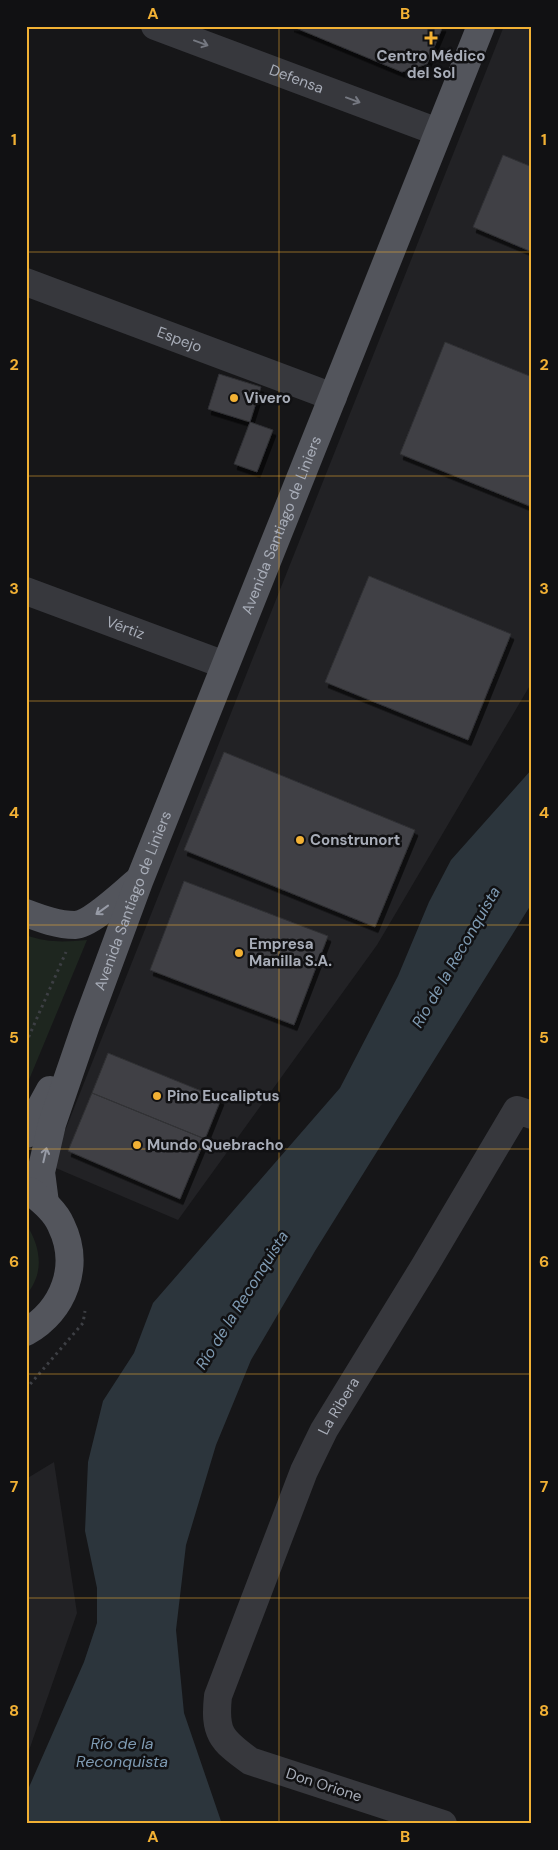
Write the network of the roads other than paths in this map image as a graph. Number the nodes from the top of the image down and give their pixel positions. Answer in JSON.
{"nodes":[{"id":1,"x":155,"y":26,"type":"edge"},
{"id":2,"x":481,"y":26,"type":"edge"},
{"id":3,"x":438,"y":132,"type":"junction"},
{"id":4,"x":26,"y":282,"type":"edge"},
{"id":5,"x":333,"y":397,"type":"junction"},
{"id":6,"x":26,"y":590,"type":"edge"},
{"id":7,"x":225,"y":665,"type":"junction"},
{"id":8,"x":140,"y":879,"type":"junction"},
{"id":9,"x":26,"y":913,"type":"edge"},
{"id":10,"x":86,"y":1025,"type":"junction"},
{"id":11,"x":525,"y":1112,"type":"edge"},
{"id":12,"x":26,"y":1134,"type":"edge"},
{"id":13,"x":36,"y":1196,"type":"edge"},
{"id":14,"x":26,"y":1332,"type":"edge"},
{"id":15,"x":218,"y":1728,"type":"joint"},
{"id":16,"x":443,"y":1824,"type":"edge"}],
"edges":[{"from":1,"to":3,"type":"street","name":"Defensa","one_way":true},
{"from":2,"to":3,"type":"main road","name":"Avenida Santiago de Liniers"},
{"from":3,"to":5,"type":"main road","name":"Avenida Santiago de Liniers"},
{"from":4,"to":5,"type":"street","name":"Espejo"},
{"from":5,"to":7,"type":"main road","name":"Avenida Santiago de Liniers"},
{"from":6,"to":7,"type":"street","name":"Vértiz"},
{"from":7,"to":8,"type":"main road","name":"Avenida Santiago de Liniers"},
{"from":8,"to":9,"type":"main road","one_way":true},
{"from":8,"to":10,"type":"main road","name":"Avenida Santiago de Liniers"},
{"from":10,"to":12,"type":"main road","name":"Avenida Santiago de Liniers"},
{"from":13,"to":10,"type":"main road","name":"Avenida Santiago de Liniers","one_way":true},
{"from":11,"to":15,"type":"street","name":"La Ribera"},
{"from":13,"to":14,"type":"main road"},
{"from":15,"to":16,"type":"street","name":"Don Orione"}]}
